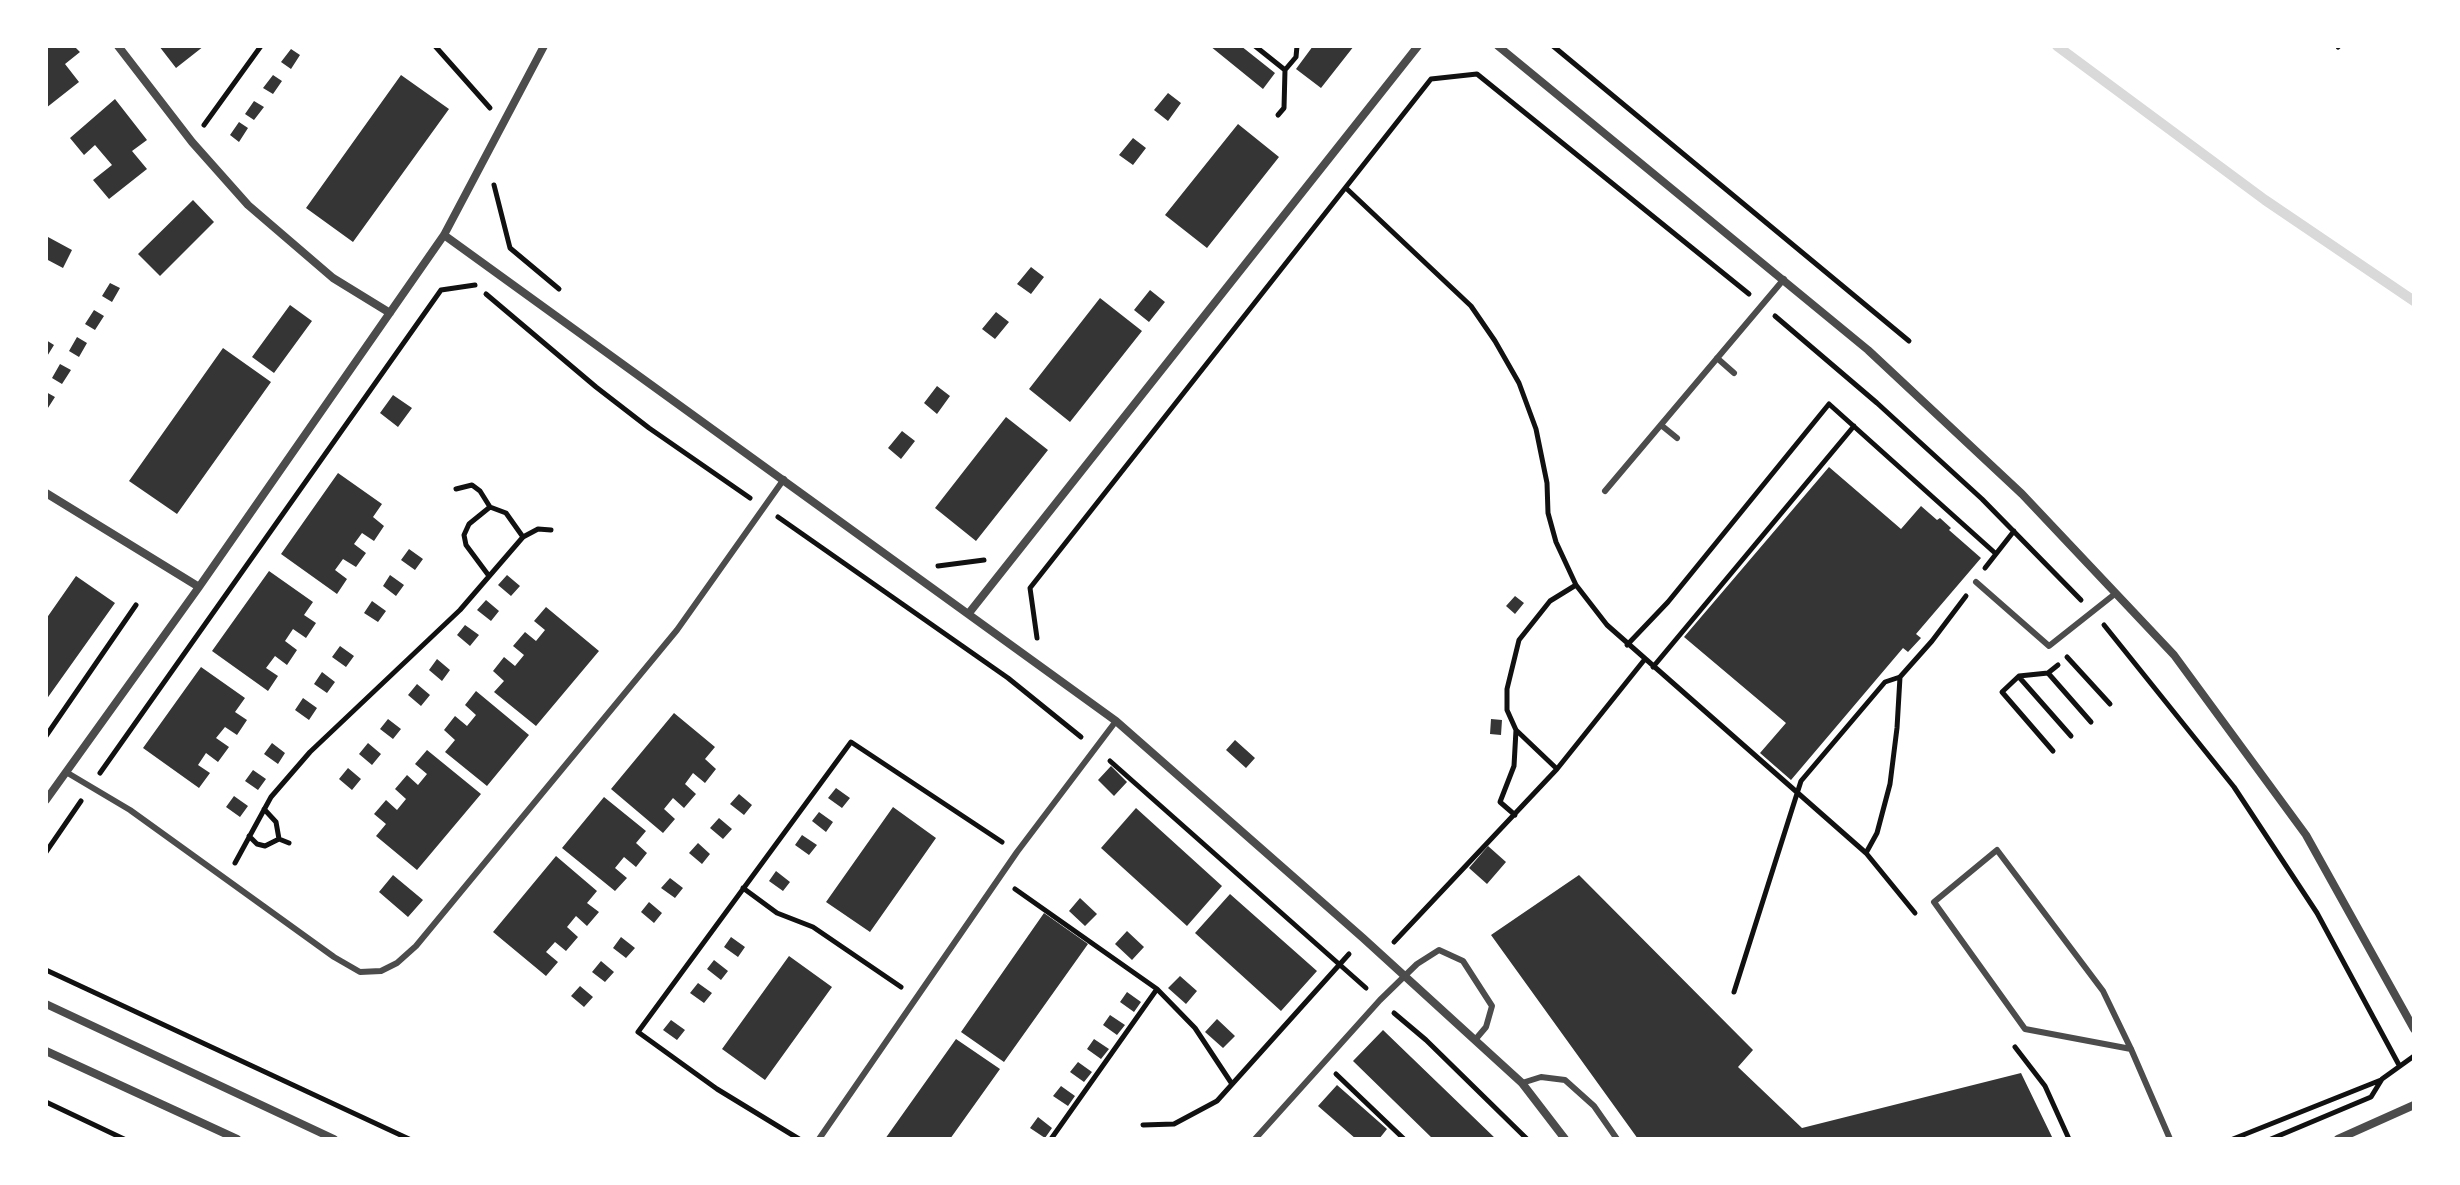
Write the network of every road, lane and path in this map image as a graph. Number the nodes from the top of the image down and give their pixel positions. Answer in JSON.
{"nodes":[{"id":1,"x":118,"y":46,"type":"edge"},
{"id":2,"x":261,"y":46,"type":"edge"},
{"id":3,"x":435,"y":46,"type":"edge"},
{"id":4,"x":544,"y":46,"type":"edge"},
{"id":5,"x":1255,"y":46,"type":"edge"},
{"id":6,"x":1297,"y":46,"type":"edge"},
{"id":7,"x":1418,"y":46,"type":"edge"},
{"id":8,"x":1498,"y":46,"type":"edge"},
{"id":9,"x":1553,"y":46,"type":"edge"},
{"id":10,"x":1285,"y":70,"type":"junction"},
{"id":11,"x":1278,"y":115,"type":"dead end"},
{"id":12,"x":503,"y":124,"type":"junction"},
{"id":13,"x":192,"y":142,"type":"junction"},
{"id":14,"x":493,"y":182,"type":"dead end"},
{"id":15,"x":1347,"y":189,"type":"junction"},
{"id":16,"x":444,"y":235,"type":"junction"},
{"id":17,"x":1784,"y":279,"type":"junction"},
{"id":18,"x":570,"y":298,"type":"dead end"},
{"id":19,"x":1762,"y":305,"type":"junction"},
{"id":20,"x":390,"y":313,"type":"junction"},
{"id":21,"x":1909,"y":341,"type":"dead end"},
{"id":22,"x":1717,"y":358,"type":"junction"},
{"id":23,"x":1734,"y":373,"type":"dead end"},
{"id":24,"x":1661,"y":425,"type":"junction"},
{"id":25,"x":1854,"y":426,"type":"junction"},
{"id":26,"x":1677,"y":438,"type":"dead end"},
{"id":27,"x":784,"y":479,"type":"junction"},
{"id":28,"x":456,"y":489,"type":"dead end"},
{"id":29,"x":1605,"y":491,"type":"dead end"},
{"id":30,"x":46,"y":493,"type":"edge"},
{"id":31,"x":490,"y":507,"type":"junction"},
{"id":32,"x":764,"y":507,"type":"junction"},
{"id":33,"x":551,"y":530,"type":"dead end"},
{"id":34,"x":2014,"y":531,"type":"junction"},
{"id":35,"x":523,"y":537,"type":"junction"},
{"id":36,"x":1995,"y":553,"type":"junction"},
{"id":37,"x":988,"y":560,"type":"dead end"},
{"id":38,"x":936,"y":566,"type":"dead end"},
{"id":39,"x":489,"y":576,"type":"junction"},
{"id":40,"x":1976,"y":582,"type":"junction"},
{"id":41,"x":1576,"y":585,"type":"junction"},
{"id":42,"x":199,"y":587,"type":"junction"},
{"id":43,"x":2116,"y":593,"type":"junction"},
{"id":44,"x":136,"y":605,"type":"dead end"},
{"id":45,"x":969,"y":613,"type":"junction"},
{"id":46,"x":2094,"y":613,"type":"junction"},
{"id":47,"x":2104,"y":625,"type":"junction"},
{"id":48,"x":2095,"y":633,"type":"dead end"},
{"id":49,"x":1037,"y":638,"type":"dead end"},
{"id":50,"x":1627,"y":645,"type":"junction"},
{"id":51,"x":2076,"y":649,"type":"dead end"},
{"id":52,"x":2067,"y":657,"type":"junction"},
{"id":53,"x":1645,"y":659,"type":"junction"},
{"id":54,"x":1653,"y":667,"type":"junction"},
{"id":55,"x":2048,"y":673,"type":"junction"},
{"id":56,"x":2019,"y":676,"type":"junction"},
{"id":57,"x":1900,"y":677,"type":"junction"},
{"id":58,"x":2110,"y":704,"type":"dead end"},
{"id":59,"x":1116,"y":721,"type":"junction"},
{"id":60,"x":2091,"y":722,"type":"dead end"},
{"id":61,"x":1516,"y":730,"type":"junction"},
{"id":62,"x":46,"y":736,"type":"edge"},
{"id":63,"x":2071,"y":736,"type":"dead end"},
{"id":64,"x":1095,"y":748,"type":"junction"},
{"id":65,"x":2053,"y":751,"type":"dead end"},
{"id":66,"x":1557,"y":769,"type":"junction"},
{"id":67,"x":66,"y":772,"type":"junction"},
{"id":68,"x":91,"y":786,"type":"junction"},
{"id":69,"x":1796,"y":793,"type":"junction"},
{"id":70,"x":46,"y":800,"type":"edge"},
{"id":71,"x":264,"y":809,"type":"junction"},
{"id":72,"x":1515,"y":815,"type":"junction"},
{"id":73,"x":249,"y":836,"type":"junction"},
{"id":74,"x":279,"y":839,"type":"junction"},
{"id":75,"x":289,"y":843,"type":"dead end"},
{"id":76,"x":46,"y":852,"type":"edge"},
{"id":77,"x":1017,"y":852,"type":"junction"},
{"id":78,"x":1866,"y":853,"type":"junction"},
{"id":79,"x":225,"y":877,"type":"junction"},
{"id":80,"x":999,"y":878,"type":"junction"},
{"id":81,"x":743,"y":888,"type":"junction"},
{"id":82,"x":1918,"y":917,"type":"dead end"},
{"id":83,"x":1382,"y":932,"type":"dead end"},
{"id":84,"x":1363,"y":938,"type":"junction"},
{"id":85,"x":1394,"y":942,"type":"junction"},
{"id":86,"x":1341,"y":964,"type":"junction"},
{"id":87,"x":1417,"y":964,"type":"junction"},
{"id":88,"x":46,"y":970,"type":"edge"},
{"id":89,"x":1404,"y":976,"type":"junction"},
{"id":90,"x":1157,"y":989,"type":"junction"},
{"id":91,"x":1734,"y":992,"type":"dead end"},
{"id":92,"x":915,"y":997,"type":"junction"},
{"id":93,"x":1380,"y":1000,"type":"junction"},
{"id":94,"x":46,"y":1004,"type":"edge"},
{"id":95,"x":2414,"y":1029,"type":"edge"},
{"id":96,"x":2006,"y":1036,"type":"dead end"},
{"id":97,"x":1475,"y":1040,"type":"junction"},
{"id":98,"x":2131,"y":1049,"type":"junction"},
{"id":99,"x":46,"y":1051,"type":"edge"},
{"id":100,"x":1330,"y":1055,"type":"junction"},
{"id":101,"x":2414,"y":1056,"type":"edge"},
{"id":102,"x":2399,"y":1065,"type":"junction"},
{"id":103,"x":2382,"y":1079,"type":"junction"},
{"id":104,"x":1522,"y":1083,"type":"junction"},
{"id":105,"x":1232,"y":1084,"type":"junction"},
{"id":106,"x":46,"y":1102,"type":"edge"},
{"id":107,"x":2414,"y":1105,"type":"edge"},
{"id":108,"x":1143,"y":1125,"type":"dead end"},
{"id":109,"x":124,"y":1139,"type":"edge"},
{"id":110,"x":237,"y":1139,"type":"edge"},
{"id":111,"x":334,"y":1139,"type":"edge"},
{"id":112,"x":409,"y":1139,"type":"edge"},
{"id":113,"x":799,"y":1139,"type":"edge"},
{"id":114,"x":819,"y":1139,"type":"edge"},
{"id":115,"x":1051,"y":1139,"type":"edge"},
{"id":116,"x":1255,"y":1139,"type":"edge"},
{"id":117,"x":1404,"y":1139,"type":"edge"},
{"id":118,"x":1527,"y":1139,"type":"edge"},
{"id":119,"x":1565,"y":1139,"type":"edge"},
{"id":120,"x":1617,"y":1139,"type":"edge"},
{"id":121,"x":2069,"y":1139,"type":"edge"},
{"id":122,"x":2170,"y":1139,"type":"edge"},
{"id":123,"x":2233,"y":1139,"type":"edge"},
{"id":124,"x":2271,"y":1139,"type":"edge"},
{"id":125,"x":2338,"y":1139,"type":"edge"}],
"edges":[{"from":1,"to":13,"type":"street"},
{"from":2,"to":13,"type":"path"},
{"from":3,"to":12,"type":"path"},
{"from":4,"to":12,"type":"street"},
{"from":5,"to":10,"type":"path"},
{"from":6,"to":10,"type":"path"},
{"from":7,"to":45,"type":"street"},
{"from":8,"to":17,"type":"street"},
{"from":9,"to":21,"type":"path"},
{"from":10,"to":11,"type":"path"},
{"from":12,"to":16,"type":"street"},
{"from":13,"to":20,"type":"street"},
{"from":14,"to":18,"type":"path"},
{"from":15,"to":19,"type":"path"},
{"from":15,"to":41,"type":"path"},
{"from":15,"to":49,"type":"path"},
{"from":16,"to":20,"type":"street"},
{"from":16,"to":27,"type":"street"},
{"from":17,"to":19,"type":"lane"},
{"from":17,"to":43,"type":"street"},
{"from":19,"to":22,"type":"lane"},
{"from":19,"to":34,"type":"path"},
{"from":20,"to":42,"type":"street"},
{"from":22,"to":23,"type":"lane"},
{"from":22,"to":24,"type":"lane"},
{"from":24,"to":26,"type":"lane"},
{"from":24,"to":29,"type":"lane"},
{"from":25,"to":36,"type":"path"},
{"from":25,"to":50,"type":"path"},
{"from":25,"to":54,"type":"path"},
{"from":27,"to":32,"type":"lane"},
{"from":27,"to":45,"type":"street"},
{"from":28,"to":31,"type":"path"},
{"from":30,"to":42,"type":"street"},
{"from":31,"to":35,"type":"path"},
{"from":31,"to":39,"type":"path"},
{"from":32,"to":64,"type":"path"},
{"from":32,"to":68,"type":"path"},
{"from":32,"to":79,"type":"lane"},
{"from":33,"to":35,"type":"path"},
{"from":34,"to":36,"type":"path"},
{"from":34,"to":46,"type":"path"},
{"from":35,"to":39,"type":"path"},
{"from":36,"to":40,"type":"path"},
{"from":37,"to":38,"type":"path"},
{"from":39,"to":71,"type":"path"},
{"from":40,"to":46,"type":"lane"},
{"from":40,"to":57,"type":"path"},
{"from":41,"to":50,"type":"path"},
{"from":41,"to":61,"type":"path"},
{"from":42,"to":67,"type":"street"},
{"from":43,"to":46,"type":"lane"},
{"from":43,"to":95,"type":"street"},
{"from":44,"to":62,"type":"path"},
{"from":45,"to":59,"type":"street"},
{"from":46,"to":47,"type":"path"},
{"from":47,"to":48,"type":"path"},
{"from":47,"to":102,"type":"path"},
{"from":50,"to":53,"type":"path"},
{"from":51,"to":52,"type":"path"},
{"from":52,"to":55,"type":"path"},
{"from":52,"to":58,"type":"path"},
{"from":53,"to":54,"type":"path"},
{"from":53,"to":66,"type":"path"},
{"from":54,"to":69,"type":"path"},
{"from":55,"to":56,"type":"path"},
{"from":55,"to":60,"type":"path"},
{"from":56,"to":63,"type":"path"},
{"from":56,"to":65,"type":"path"},
{"from":57,"to":69,"type":"path"},
{"from":57,"to":78,"type":"path"},
{"from":59,"to":64,"type":"lane"},
{"from":59,"to":84,"type":"street"},
{"from":61,"to":66,"type":"path"},
{"from":61,"to":72,"type":"path"},
{"from":64,"to":77,"type":"lane"},
{"from":64,"to":86,"type":"path"},
{"from":66,"to":72,"type":"path"},
{"from":67,"to":68,"type":"lane"},
{"from":67,"to":70,"type":"street"},
{"from":68,"to":76,"type":"path"},
{"from":68,"to":79,"type":"lane"},
{"from":69,"to":78,"type":"path"},
{"from":69,"to":91,"type":"path"},
{"from":71,"to":73,"type":"path"},
{"from":71,"to":74,"type":"path"},
{"from":72,"to":85,"type":"path"},
{"from":73,"to":74,"type":"path"},
{"from":73,"to":79,"type":"path"},
{"from":74,"to":75,"type":"path"},
{"from":77,"to":80,"type":"lane"},
{"from":77,"to":81,"type":"path"},
{"from":78,"to":82,"type":"path"},
{"from":80,"to":90,"type":"path"},
{"from":80,"to":92,"type":"lane"},
{"from":81,"to":92,"type":"path"},
{"from":81,"to":113,"type":"path"},
{"from":83,"to":85,"type":"path"},
{"from":84,"to":86,"type":"path"},
{"from":84,"to":89,"type":"street"},
{"from":85,"to":87,"type":"path"},
{"from":86,"to":93,"type":"path"},
{"from":86,"to":105,"type":"path"},
{"from":87,"to":89,"type":"lane"},
{"from":87,"to":97,"type":"lane"},
{"from":88,"to":112,"type":"path"},
{"from":89,"to":93,"type":"lane"},
{"from":89,"to":97,"type":"street"},
{"from":90,"to":105,"type":"path"},
{"from":90,"to":115,"type":"path"},
{"from":92,"to":114,"type":"lane"},
{"from":93,"to":100,"type":"lane"},
{"from":93,"to":118,"type":"path"},
{"from":94,"to":111,"type":"street"},
{"from":96,"to":121,"type":"path"},
{"from":97,"to":104,"type":"street"},
{"from":98,"to":98,"type":"lane"},
{"from":98,"to":122,"type":"lane"},
{"from":99,"to":110,"type":"street"},
{"from":100,"to":116,"type":"lane"},
{"from":100,"to":117,"type":"path"},
{"from":101,"to":102,"type":"path"},
{"from":102,"to":103,"type":"path"},
{"from":103,"to":123,"type":"path"},
{"from":103,"to":124,"type":"path"},
{"from":104,"to":119,"type":"street"},
{"from":104,"to":120,"type":"lane"},
{"from":105,"to":108,"type":"path"},
{"from":106,"to":109,"type":"path"},
{"from":107,"to":125,"type":"street"}]}
